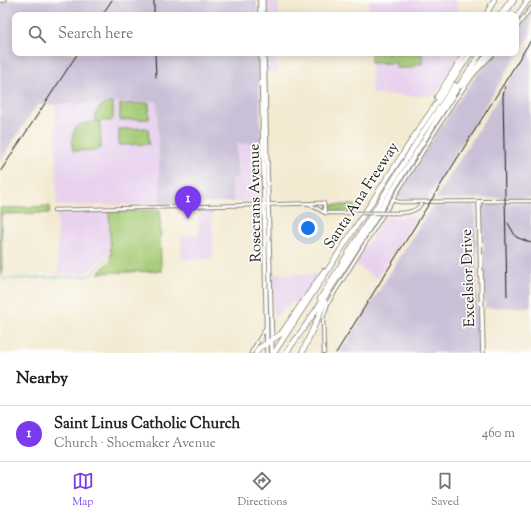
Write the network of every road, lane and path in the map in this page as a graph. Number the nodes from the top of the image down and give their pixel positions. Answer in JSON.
{"nodes":[{"id":1,"x":0,"y":0,"type":"edge"},
{"id":2,"x":4,"y":0,"type":"edge"},
{"id":3,"x":260,"y":0,"type":"edge"},
{"id":4,"x":263,"y":0,"type":"edge"},
{"id":5,"x":494,"y":0,"type":"edge"},
{"id":6,"x":507,"y":0,"type":"edge"},
{"id":7,"x":510,"y":0,"type":"edge"},
{"id":8,"x":514,"y":0,"type":"edge"},
{"id":9,"x":518,"y":0,"type":"edge"},
{"id":10,"x":527,"y":0,"type":"edge"},
{"id":11,"x":531,"y":0,"type":"edge"},
{"id":12,"x":531,"y":8,"type":"edge"},
{"id":13,"x":260,"y":12,"type":"edge"},
{"id":14,"x":263,"y":12,"type":"edge"},
{"id":15,"x":488,"y":12,"type":"edge"},
{"id":16,"x":501,"y":12,"type":"edge"},
{"id":17,"x":501,"y":12,"type":"edge"},
{"id":18,"x":506,"y":12,"type":"edge"},
{"id":19,"x":509,"y":12,"type":"edge"},
{"id":20,"x":519,"y":13,"type":"edge"},
{"id":21,"x":519,"y":24,"type":"edge"},
{"id":22,"x":261,"y":56,"type":"edge"},
{"id":23,"x":264,"y":56,"type":"edge"},
{"id":24,"x":463,"y":56,"type":"edge"},
{"id":25,"x":470,"y":56,"type":"edge"},
{"id":26,"x":470,"y":56,"type":"edge"},
{"id":27,"x":476,"y":56,"type":"edge"},
{"id":28,"x":479,"y":56,"type":"edge"},
{"id":29,"x":487,"y":56,"type":"edge"},
{"id":30,"x":492,"y":56,"type":"edge"},
{"id":31,"x":437,"y":117,"type":"junction"},
{"id":32,"x":419,"y":129,"type":"junction"},
{"id":33,"x":266,"y":178,"type":"junction"},
{"id":34,"x":392,"y":200,"type":"junction"},
{"id":35,"x":531,"y":201,"type":"edge"},
{"id":36,"x":417,"y":202,"type":"junction"},
{"id":37,"x":422,"y":202,"type":"junction"},
{"id":38,"x":479,"y":202,"type":"junction"},
{"id":39,"x":266,"y":204,"type":"junction"},
{"id":40,"x":307,"y":204,"type":"junction"},
{"id":41,"x":417,"y":208,"type":"junction"},
{"id":42,"x":54,"y":210,"type":"dead end"},
{"id":43,"x":325,"y":213,"type":"junction"},
{"id":44,"x":351,"y":256,"type":"junction"},
{"id":45,"x":332,"y":265,"type":"junction"},
{"id":46,"x":269,"y":300,"type":"junction"},
{"id":47,"x":267,"y":326,"type":"junction"},
{"id":48,"x":293,"y":326,"type":"junction"},
{"id":49,"x":303,"y":329,"type":"junction"},
{"id":50,"x":269,"y":343,"type":"junction"},
{"id":51,"x":253,"y":353,"type":"edge"},
{"id":52,"x":267,"y":353,"type":"edge"},
{"id":53,"x":274,"y":353,"type":"edge"},
{"id":54,"x":286,"y":353,"type":"edge"},
{"id":55,"x":302,"y":353,"type":"edge"},
{"id":56,"x":324,"y":353,"type":"edge"},
{"id":57,"x":483,"y":353,"type":"edge"}],
"edges":[{"from":1,"to":2,"type":"main road"},
{"from":3,"to":13,"type":"main road"},
{"from":4,"to":14,"type":"main road"},
{"from":5,"to":15,"type":"highway"},
{"from":6,"to":16,"type":"highway"},
{"from":7,"to":17,"type":"highway"},
{"from":8,"to":18,"type":"highway"},
{"from":9,"to":19,"type":"highway"},
{"from":10,"to":11,"type":"main road"},
{"from":10,"to":20,"type":"highway"},
{"from":12,"to":21,"type":"street"},
{"from":22,"to":33,"type":"main road","name":"Rosecrans Avenue"},
{"from":23,"to":33,"type":"main road","name":"Rosecrans Avenue"},
{"from":24,"to":32,"type":"highway"},
{"from":25,"to":32,"type":"highway","name":"Santa Ana Freeway"},
{"from":26,"to":48,"type":"highway"},
{"from":27,"to":49,"type":"highway"},
{"from":28,"to":31,"type":"highway","name":"Santa Ana Freeway"},
{"from":29,"to":31,"type":"highway"},
{"from":30,"to":34,"type":"street"},
{"from":31,"to":44,"type":"highway","name":"Santa Ana Freeway"},
{"from":32,"to":45,"type":"highway","name":"Santa Ana Freeway"},
{"from":33,"to":39,"type":"main road","name":"Rosecrans Avenue"},
{"from":34,"to":36,"type":"street"},
{"from":34,"to":56,"type":"street"},
{"from":35,"to":38,"type":"street"},
{"from":36,"to":37,"type":"street"},
{"from":36,"to":41,"type":"street"},
{"from":37,"to":38,"type":"street"},
{"from":37,"to":41,"type":"street"},
{"from":38,"to":57,"type":"main road","name":"Excelsior Drive"},
{"from":39,"to":40,"type":"street"},
{"from":39,"to":42,"type":"street"},
{"from":39,"to":46,"type":"main road","name":"Rosecrans Avenue"},
{"from":40,"to":43,"type":"street"},
{"from":40,"to":43,"type":"street"},
{"from":41,"to":43,"type":"street","bridge":true},
{"from":44,"to":49,"type":"highway","name":"Santa Ana Freeway"},
{"from":44,"to":55,"type":"highway"},
{"from":45,"to":48,"type":"highway","name":"Santa Ana Freeway"},
{"from":45,"to":50,"type":"highway"},
{"from":46,"to":47,"type":"main road","name":"Rosecrans Avenue"},
{"from":46,"to":50,"type":"main road","name":"Rosecrans Avenue"},
{"from":47,"to":50,"type":"main road","name":"Rosecrans Avenue"},
{"from":47,"to":51,"type":"street"},
{"from":48,"to":53,"type":"highway","name":"Santa Ana Freeway"},
{"from":49,"to":54,"type":"highway","name":"Santa Ana Freeway"},
{"from":50,"to":51,"type":"highway"},
{"from":50,"to":52,"type":"main road","name":"Rosecrans Avenue"},
{"from":50,"to":53,"type":"main road","name":"Rosecrans Avenue"}]}
